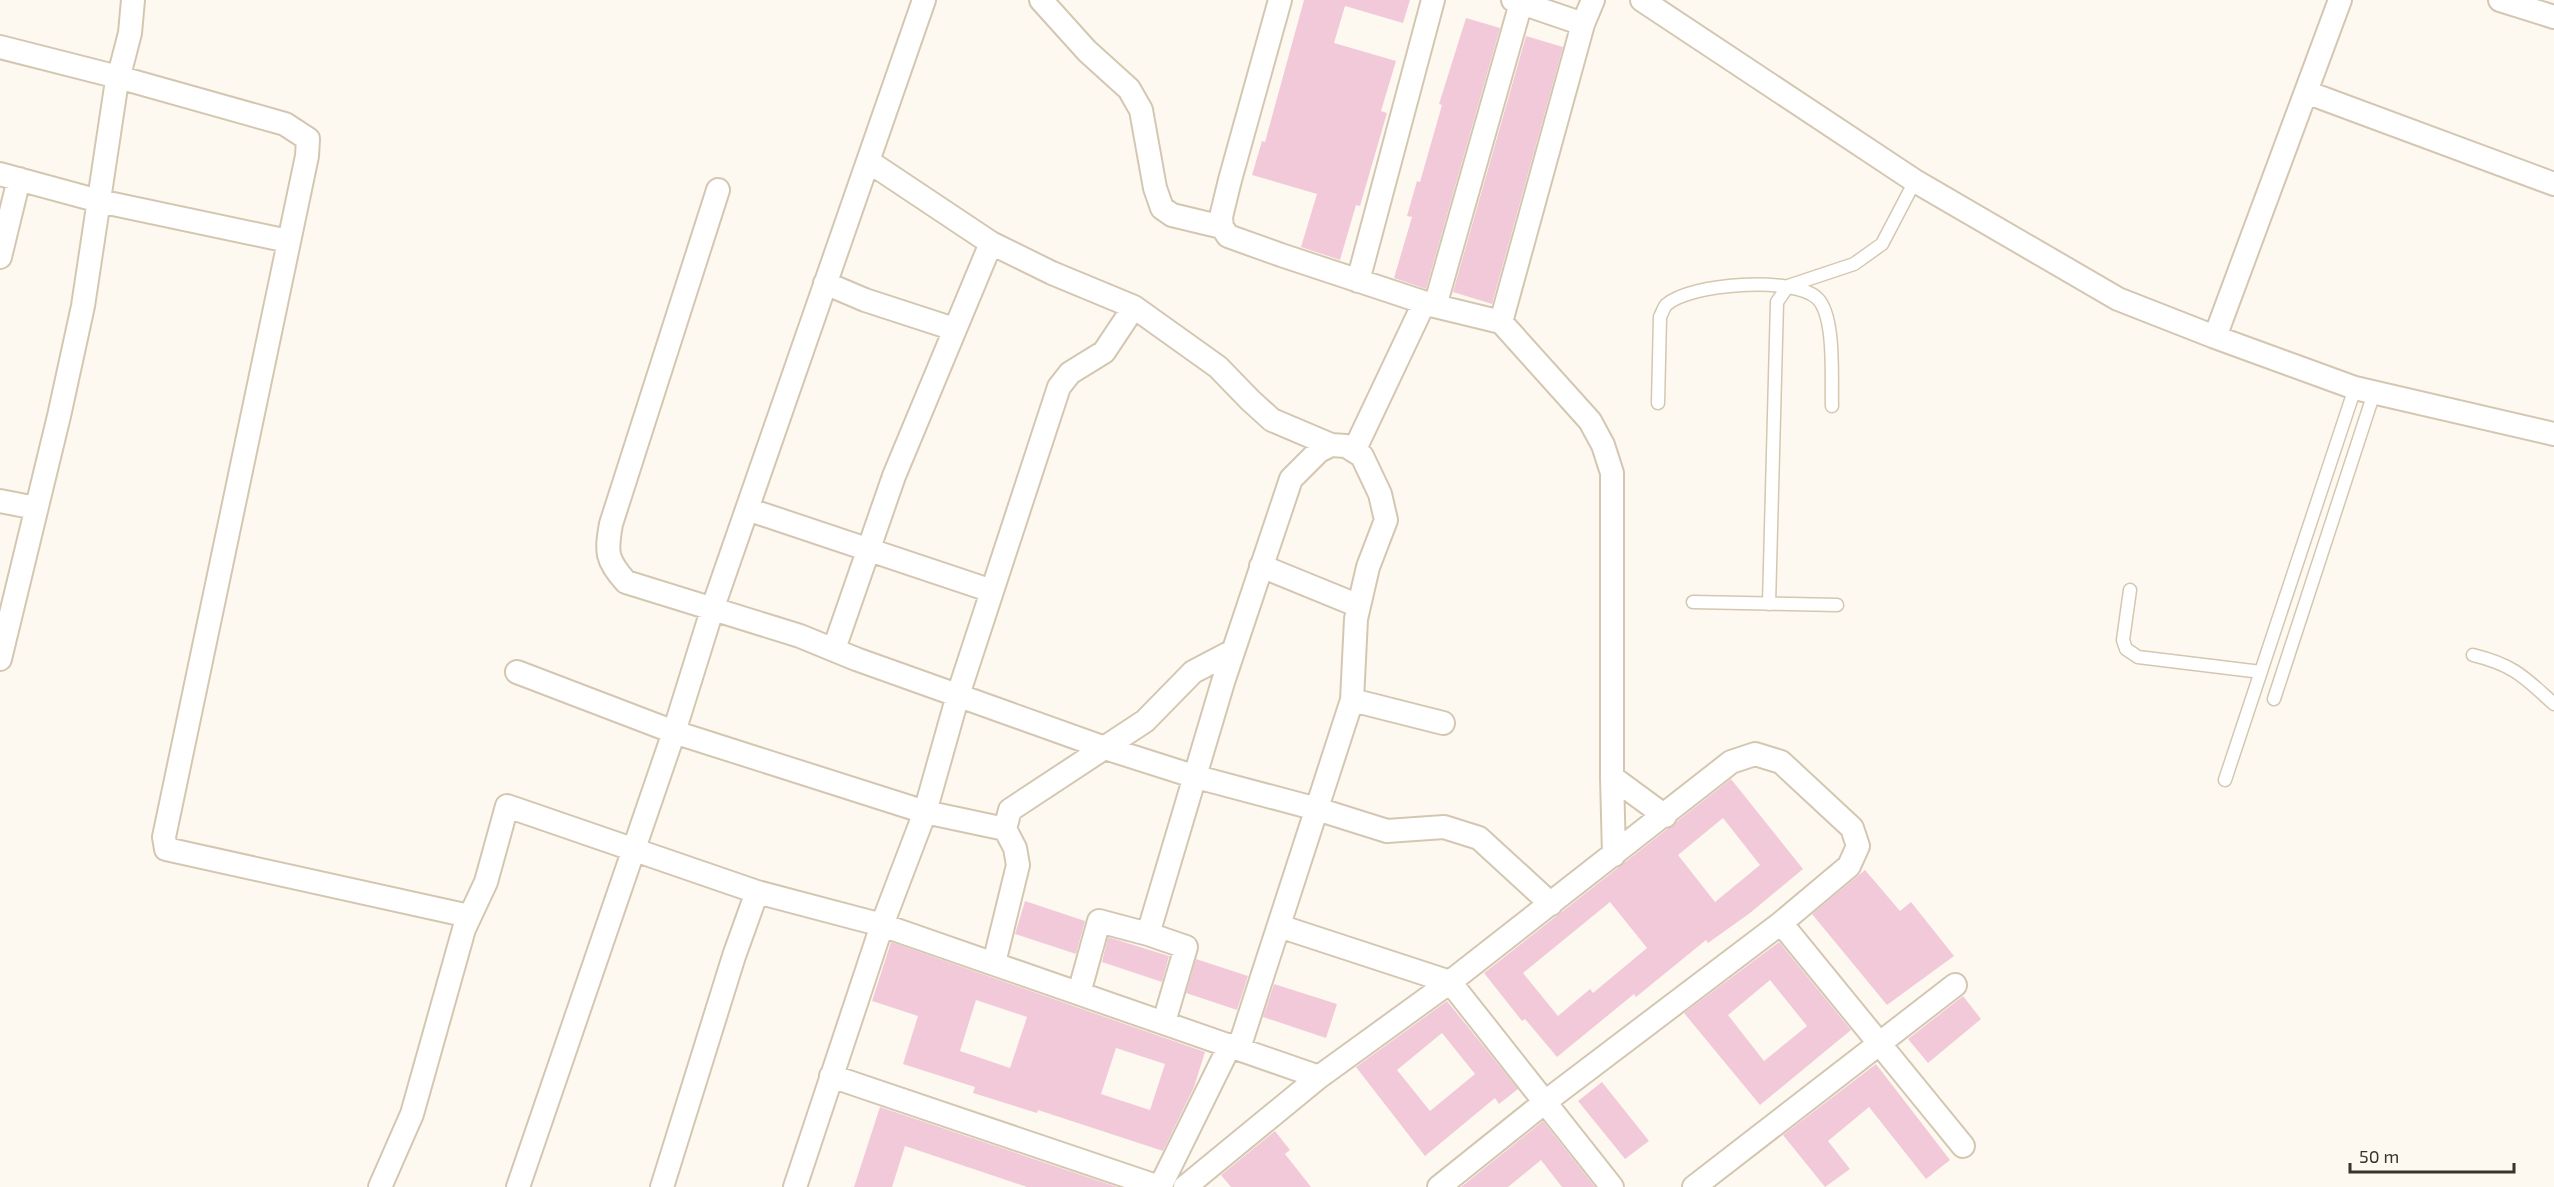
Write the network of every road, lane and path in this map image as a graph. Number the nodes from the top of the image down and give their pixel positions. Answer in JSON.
{"nodes":[{"id":1,"x":133,"y":0,"type":"edge"},
{"id":2,"x":924,"y":0,"type":"edge"},
{"id":3,"x":1041,"y":0,"type":"edge"},
{"id":4,"x":1280,"y":0,"type":"edge"},
{"id":5,"x":1433,"y":0,"type":"edge"},
{"id":6,"x":1593,"y":0,"type":"edge"},
{"id":7,"x":1642,"y":0,"type":"edge"},
{"id":8,"x":2340,"y":0,"type":"edge"},
{"id":9,"x":2500,"y":0,"type":"edge"},
{"id":10,"x":1517,"y":1,"type":"edge"},
{"id":11,"x":2554,"y":18,"type":"edge"},
{"id":12,"x":1583,"y":24,"type":"junction"},
{"id":13,"x":0,"y":47,"type":"edge"},
{"id":14,"x":118,"y":77,"type":"junction"},
{"id":15,"x":2306,"y":92,"type":"junction"},
{"id":16,"x":868,"y":161,"type":"junction"},
{"id":17,"x":10,"y":177,"type":"edge"},
{"id":18,"x":1915,"y":181,"type":"junction"},
{"id":19,"x":2554,"y":184,"type":"edge"},
{"id":20,"x":718,"y":190,"type":"dead end"},
{"id":21,"x":99,"y":201,"type":"junction"},
{"id":22,"x":6,"y":206,"type":"edge"},
{"id":23,"x":1222,"y":226,"type":"junction"},
{"id":24,"x":288,"y":241,"type":"junction"},
{"id":25,"x":991,"y":243,"type":"junction"},
{"id":26,"x":0,"y":257,"type":"edge"},
{"id":27,"x":1358,"y":280,"type":"junction"},
{"id":28,"x":825,"y":284,"type":"junction"},
{"id":29,"x":1788,"y":286,"type":"junction"},
{"id":30,"x":1430,"y":304,"type":"junction"},
{"id":31,"x":1134,"y":307,"type":"junction"},
{"id":32,"x":1501,"y":322,"type":"junction"},
{"id":33,"x":954,"y":329,"type":"junction"},
{"id":34,"x":2215,"y":337,"type":"junction"},
{"id":35,"x":2365,"y":391,"type":"junction"},
{"id":36,"x":1658,"y":403,"type":"dead end"},
{"id":37,"x":1832,"y":405,"type":"dead end"},
{"id":38,"x":2554,"y":434,"type":"edge"},
{"id":39,"x":1331,"y":445,"type":"junction"},
{"id":40,"x":1354,"y":451,"type":"junction"},
{"id":41,"x":0,"y":501,"type":"edge"},
{"id":42,"x":36,"y":508,"type":"junction"},
{"id":43,"x":747,"y":509,"type":"junction"},
{"id":44,"x":868,"y":550,"type":"junction"},
{"id":45,"x":1262,"y":566,"type":"junction"},
{"id":46,"x":8,"y":586,"type":"edge"},
{"id":47,"x":2130,"y":590,"type":"dead end"},
{"id":48,"x":992,"y":591,"type":"junction"},
{"id":49,"x":1693,"y":602,"type":"dead end"},
{"id":50,"x":1769,"y":604,"type":"junction"},
{"id":51,"x":1837,"y":605,"type":"dead end"},
{"id":52,"x":1359,"y":606,"type":"junction"},
{"id":53,"x":713,"y":607,"type":"junction"},
{"id":54,"x":834,"y":649,"type":"junction"},
{"id":55,"x":1233,"y":651,"type":"junction"},
{"id":56,"x":2473,"y":655,"type":"dead end"},
{"id":57,"x":0,"y":659,"type":"edge"},
{"id":58,"x":517,"y":672,"type":"dead end"},
{"id":59,"x":2260,"y":672,"type":"junction"},
{"id":60,"x":958,"y":695,"type":"junction"},
{"id":61,"x":2274,"y":699,"type":"dead end"},
{"id":62,"x":1352,"y":700,"type":"junction"},
{"id":63,"x":2554,"y":704,"type":"edge"},
{"id":64,"x":1443,"y":723,"type":"dead end"},
{"id":65,"x":675,"y":732,"type":"junction"},
{"id":66,"x":1105,"y":748,"type":"junction"},
{"id":67,"x":1193,"y":776,"type":"junction"},
{"id":68,"x":1612,"y":777,"type":"junction"},
{"id":69,"x":2225,"y":780,"type":"dead end"},
{"id":70,"x":1317,"y":809,"type":"junction"},
{"id":71,"x":924,"y":812,"type":"junction"},
{"id":72,"x":1665,"y":816,"type":"junction"},
{"id":73,"x":1005,"y":829,"type":"junction"},
{"id":74,"x":634,"y":851,"type":"junction"},
{"id":75,"x":1614,"y":855,"type":"junction"},
{"id":76,"x":757,"y":892,"type":"junction"},
{"id":77,"x":1551,"y":904,"type":"junction"},
{"id":78,"x":469,"y":916,"type":"junction"},
{"id":79,"x":1781,"y":923,"type":"junction"},
{"id":80,"x":882,"y":925,"type":"junction"},
{"id":81,"x":1279,"y":926,"type":"junction"},
{"id":82,"x":1148,"y":934,"type":"junction"},
{"id":83,"x":994,"y":963,"type":"junction"},
{"id":84,"x":1450,"y":982,"type":"junction"},
{"id":85,"x":1955,"y":985,"type":"dead end"},
{"id":86,"x":1079,"y":993,"type":"junction"},
{"id":87,"x":1164,"y":1022,"type":"junction"},
{"id":88,"x":1878,"y":1043,"type":"junction"},
{"id":89,"x":1235,"y":1047,"type":"junction"},
{"id":90,"x":831,"y":1076,"type":"junction"},
{"id":91,"x":1319,"y":1077,"type":"junction"},
{"id":92,"x":1545,"y":1102,"type":"junction"},
{"id":93,"x":1963,"y":1146,"type":"dead end"},
{"id":94,"x":380,"y":1187,"type":"edge"},
{"id":95,"x":518,"y":1187,"type":"edge"},
{"id":96,"x":662,"y":1187,"type":"edge"},
{"id":97,"x":795,"y":1187,"type":"edge"},
{"id":98,"x":1160,"y":1187,"type":"edge"},
{"id":99,"x":1185,"y":1187,"type":"edge"},
{"id":100,"x":1439,"y":1187,"type":"edge"},
{"id":101,"x":1612,"y":1187,"type":"edge"},
{"id":102,"x":1694,"y":1187,"type":"edge"}],
"edges":[{"from":1,"to":14,"type":"street"},
{"from":2,"to":16,"type":"street"},
{"from":3,"to":23,"type":"street"},
{"from":4,"to":23,"type":"street"},
{"from":5,"to":27,"type":"street"},
{"from":6,"to":12,"type":"street"},
{"from":7,"to":18,"type":"street"},
{"from":8,"to":15,"type":"street"},
{"from":9,"to":11,"type":"street"},
{"from":10,"to":12,"type":"street"},
{"from":10,"to":30,"type":"street"},
{"from":12,"to":32,"type":"street"},
{"from":13,"to":14,"type":"street"},
{"from":14,"to":21,"type":"street"},
{"from":14,"to":24,"type":"street"},
{"from":15,"to":19,"type":"street"},
{"from":15,"to":34,"type":"street"},
{"from":16,"to":25,"type":"street"},
{"from":16,"to":28,"type":"street"},
{"from":17,"to":21,"type":"street"},
{"from":17,"to":22,"type":"street"},
{"from":18,"to":29,"type":"lane"},
{"from":18,"to":34,"type":"street"},
{"from":20,"to":53,"type":"street"},
{"from":21,"to":24,"type":"street"},
{"from":21,"to":42,"type":"street"},
{"from":22,"to":26,"type":"street"},
{"from":23,"to":27,"type":"street"},
{"from":24,"to":78,"type":"street"},
{"from":25,"to":31,"type":"street"},
{"from":25,"to":33,"type":"street"},
{"from":27,"to":30,"type":"street"},
{"from":28,"to":33,"type":"street"},
{"from":28,"to":43,"type":"street"},
{"from":29,"to":36,"type":"lane"},
{"from":29,"to":37,"type":"lane"},
{"from":29,"to":50,"type":"lane"},
{"from":30,"to":32,"type":"street"},
{"from":30,"to":40,"type":"street"},
{"from":31,"to":39,"type":"street"},
{"from":31,"to":48,"type":"street"},
{"from":32,"to":68,"type":"street"},
{"from":33,"to":44,"type":"street"},
{"from":34,"to":35,"type":"street"},
{"from":35,"to":38,"type":"street"},
{"from":35,"to":59,"type":"lane"},
{"from":35,"to":61,"type":"lane"},
{"from":39,"to":40,"type":"street"},
{"from":39,"to":45,"type":"street"},
{"from":40,"to":52,"type":"street"},
{"from":41,"to":42,"type":"street"},
{"from":42,"to":46,"type":"street"},
{"from":43,"to":44,"type":"street"},
{"from":43,"to":53,"type":"street"},
{"from":44,"to":48,"type":"street"},
{"from":44,"to":54,"type":"street"},
{"from":45,"to":52,"type":"street"},
{"from":45,"to":55,"type":"street"},
{"from":46,"to":57,"type":"street"},
{"from":47,"to":59,"type":"lane"},
{"from":48,"to":60,"type":"street"},
{"from":49,"to":50,"type":"lane"},
{"from":50,"to":51,"type":"lane"},
{"from":52,"to":62,"type":"street"},
{"from":53,"to":54,"type":"street"},
{"from":53,"to":65,"type":"street"},
{"from":54,"to":60,"type":"street"},
{"from":55,"to":66,"type":"street"},
{"from":55,"to":67,"type":"street"},
{"from":56,"to":63,"type":"lane"},
{"from":58,"to":65,"type":"street"},
{"from":59,"to":69,"type":"lane"},
{"from":60,"to":66,"type":"street"},
{"from":60,"to":71,"type":"street"},
{"from":62,"to":64,"type":"street"},
{"from":62,"to":70,"type":"street"},
{"from":65,"to":71,"type":"street"},
{"from":65,"to":74,"type":"street"},
{"from":66,"to":67,"type":"street"},
{"from":66,"to":73,"type":"street"},
{"from":67,"to":70,"type":"street"},
{"from":67,"to":82,"type":"street"},
{"from":68,"to":72,"type":"street"},
{"from":68,"to":75,"type":"street"},
{"from":70,"to":77,"type":"street"},
{"from":70,"to":81,"type":"street"},
{"from":71,"to":73,"type":"street"},
{"from":71,"to":80,"type":"street"},
{"from":72,"to":75,"type":"street"},
{"from":72,"to":79,"type":"street"},
{"from":73,"to":83,"type":"street"},
{"from":74,"to":76,"type":"street"},
{"from":74,"to":78,"type":"street"},
{"from":74,"to":95,"type":"street"},
{"from":75,"to":77,"type":"street"},
{"from":76,"to":80,"type":"street"},
{"from":76,"to":96,"type":"street"},
{"from":77,"to":84,"type":"street"},
{"from":78,"to":94,"type":"street"},
{"from":79,"to":88,"type":"street"},
{"from":79,"to":92,"type":"street"},
{"from":80,"to":83,"type":"street"},
{"from":80,"to":90,"type":"street"},
{"from":81,"to":84,"type":"street"},
{"from":81,"to":89,"type":"street"},
{"from":82,"to":86,"type":"street"},
{"from":82,"to":87,"type":"street"},
{"from":83,"to":86,"type":"street"},
{"from":84,"to":91,"type":"street"},
{"from":84,"to":92,"type":"street"},
{"from":85,"to":88,"type":"street"},
{"from":86,"to":87,"type":"street"},
{"from":87,"to":89,"type":"street"},
{"from":88,"to":93,"type":"street"},
{"from":88,"to":102,"type":"street"},
{"from":89,"to":91,"type":"street"},
{"from":89,"to":98,"type":"street"},
{"from":90,"to":97,"type":"street"},
{"from":90,"to":98,"type":"street"},
{"from":91,"to":99,"type":"street"},
{"from":92,"to":100,"type":"street"},
{"from":92,"to":101,"type":"street"}]}
